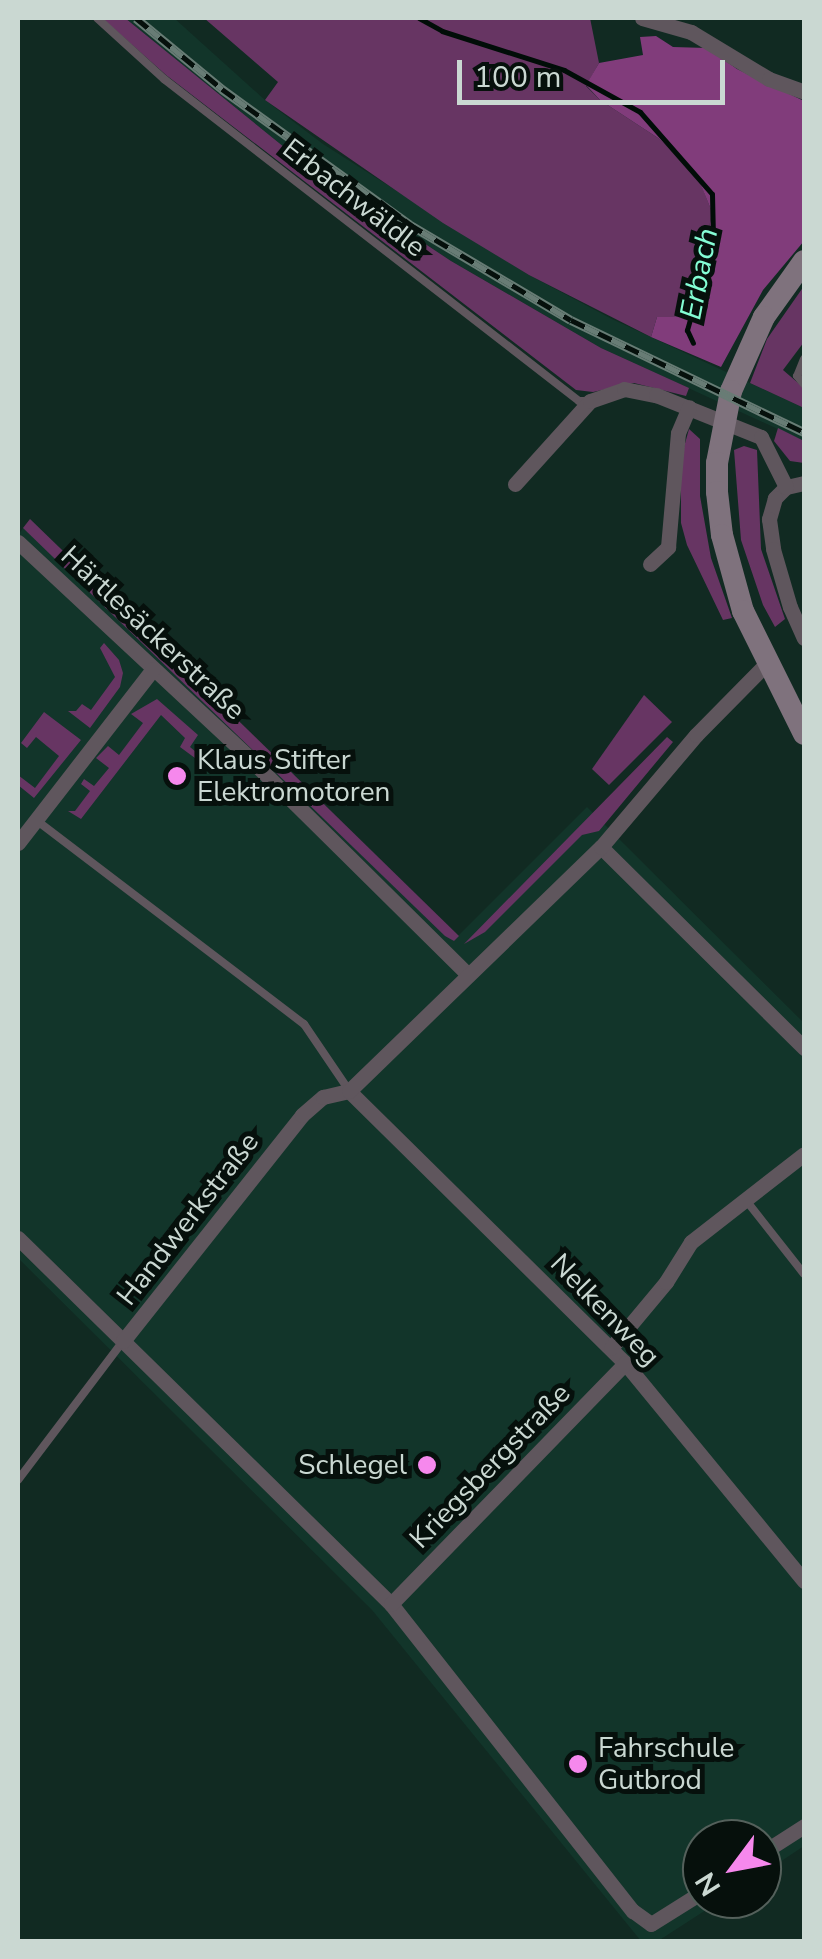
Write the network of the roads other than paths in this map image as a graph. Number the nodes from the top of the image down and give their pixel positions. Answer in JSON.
{"nodes":[{"id":1,"x":97,"y":18,"type":"edge"},
{"id":2,"x":642,"y":18,"type":"edge"},
{"id":3,"x":804,"y":92,"type":"edge"},
{"id":4,"x":804,"y":260,"type":"edge"},
{"id":5,"x":804,"y":359,"type":"edge"},
{"id":6,"x":804,"y":384,"type":"edge"},
{"id":7,"x":590,"y":401,"type":"junction"},
{"id":8,"x":689,"y":407,"type":"junction"},
{"id":9,"x":804,"y":483,"type":"edge"},
{"id":10,"x":515,"y":484,"type":"dead end"},
{"id":11,"x":786,"y":487,"type":"junction"},
{"id":12,"x":18,"y":542,"type":"edge"},
{"id":13,"x":650,"y":564,"type":"dead end"},
{"id":14,"x":804,"y":638,"type":"edge"},
{"id":15,"x":766,"y":664,"type":"junction"},
{"id":16,"x":153,"y":669,"type":"junction"},
{"id":17,"x":804,"y":734,"type":"edge"},
{"id":18,"x":36,"y":820,"type":"junction"},
{"id":19,"x":18,"y":843,"type":"edge"},
{"id":20,"x":601,"y":847,"type":"junction"},
{"id":21,"x":466,"y":974,"type":"junction"},
{"id":22,"x":804,"y":1048,"type":"edge"},
{"id":23,"x":349,"y":1091,"type":"junction"},
{"id":24,"x":804,"y":1155,"type":"edge"},
{"id":25,"x":745,"y":1199,"type":"junction"},
{"id":26,"x":18,"y":1238,"type":"edge"},
{"id":27,"x":804,"y":1274,"type":"edge"},
{"id":28,"x":123,"y":1341,"type":"junction"},
{"id":29,"x":611,"y":1348,"type":"junction"},
{"id":30,"x":625,"y":1363,"type":"junction"},
{"id":31,"x":18,"y":1480,"type":"edge"},
{"id":32,"x":804,"y":1581,"type":"edge"},
{"id":33,"x":391,"y":1604,"type":"junction"},
{"id":34,"x":804,"y":1826,"type":"edge"},
{"id":35,"x":782,"y":1840,"type":"edge"},
{"id":36,"x":682,"y":1905,"type":"edge"},
{"id":37,"x":651,"y":1924,"type":"junction"},
{"id":38,"x":650,"y":1942,"type":"edge"}],
"edges":[{"from":1,"to":7,"type":"lane","name":"Erbachwäldle"},
{"from":2,"to":3,"type":"street"},
{"from":4,"to":15,"type":"street"},
{"from":5,"to":6,"type":"lane"},
{"from":7,"to":8,"type":"street"},
{"from":7,"to":10,"type":"street"},
{"from":8,"to":11,"type":"street"},
{"from":8,"to":13,"type":"street"},
{"from":9,"to":11,"type":"street"},
{"from":11,"to":14,"type":"street"},
{"from":12,"to":16,"type":"street","name":"Härtlesäckerstraße"},
{"from":15,"to":17,"type":"street"},
{"from":15,"to":20,"type":"street","name":"Handwerkstraße"},
{"from":16,"to":18,"type":"street"},
{"from":16,"to":21,"type":"street","name":"Härtlesäckerstraße"},
{"from":18,"to":19,"type":"street"},
{"from":18,"to":23,"type":"lane"},
{"from":20,"to":21,"type":"street","name":"Handwerkstraße"},
{"from":20,"to":22,"type":"street"},
{"from":21,"to":23,"type":"street","name":"Handwerkstraße"},
{"from":23,"to":28,"type":"street","name":"Handwerkstraße"},
{"from":23,"to":29,"type":"street","name":"Nelkenweg"},
{"from":24,"to":25,"type":"street"},
{"from":25,"to":27,"type":"lane"},
{"from":25,"to":29,"type":"street"},
{"from":26,"to":28,"type":"street"},
{"from":28,"to":31,"type":"lane"},
{"from":28,"to":33,"type":"street","name":"Handwerkstraße"},
{"from":29,"to":30,"type":"street","name":"Nelkenweg"},
{"from":30,"to":32,"type":"street","name":"Nelkenweg"},
{"from":30,"to":33,"type":"street","name":"Kriegsbergstraße"},
{"from":33,"to":37,"type":"street","name":"Handwerkstraße"},
{"from":34,"to":35,"type":"street"},
{"from":36,"to":37,"type":"street"},
{"from":37,"to":38,"type":"street"}]}
